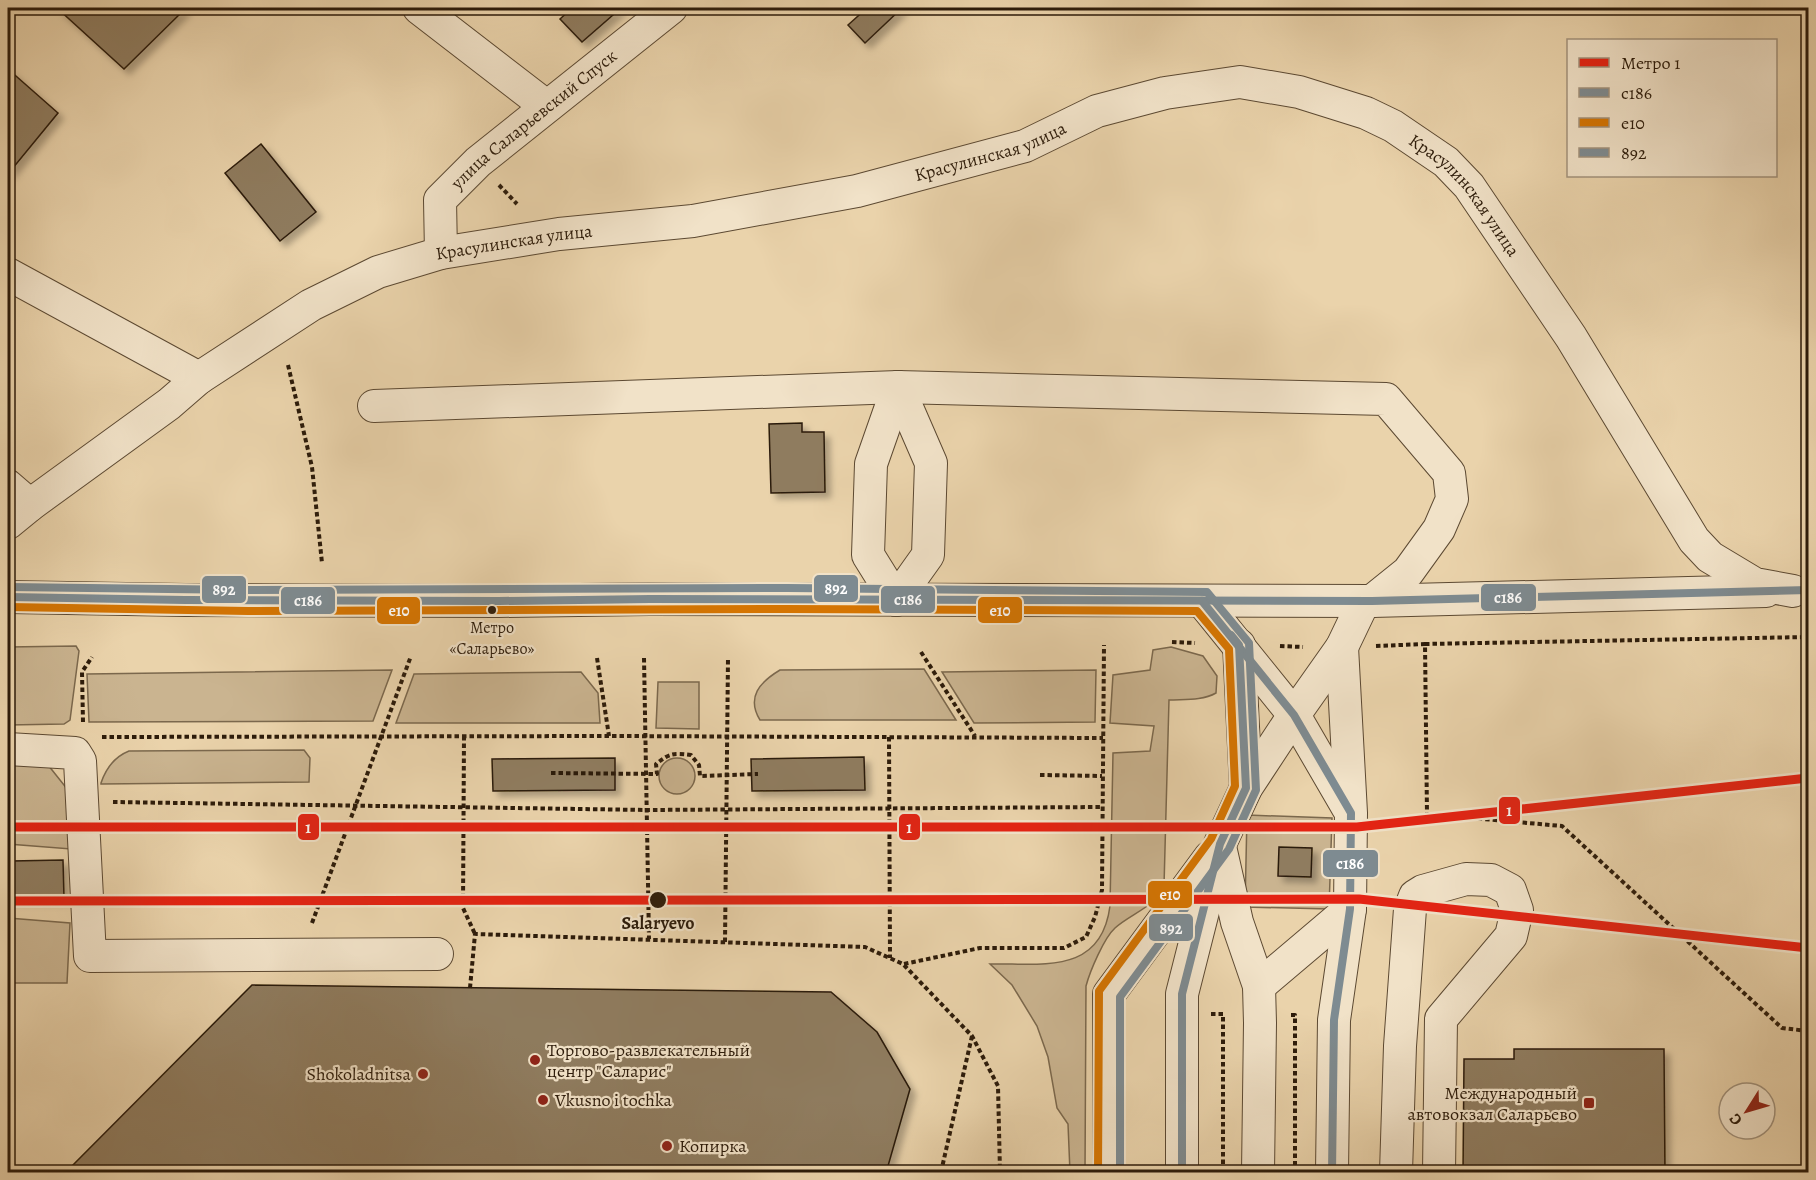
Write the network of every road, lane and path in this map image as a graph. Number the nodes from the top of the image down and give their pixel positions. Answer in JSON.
{"nodes":[{"id":1,"x":419,"y":8,"type":"edge"},
{"id":2,"x":671,"y":8,"type":"edge"},
{"id":3,"x":546,"y":106,"type":"junction"},
{"id":4,"x":441,"y":253,"type":"junction"},
{"id":5,"x":8,"y":274,"type":"edge"},
{"id":6,"x":288,"y":365,"type":"dead end"},
{"id":7,"x":199,"y":378,"type":"junction"},
{"id":8,"x":898,"y":387,"type":"junction"},
{"id":9,"x":375,"y":406,"type":"dead end"},
{"id":10,"x":15,"y":505,"type":"edge"},
{"id":11,"x":322,"y":562,"type":"dead end"},
{"id":12,"x":1801,"y":590,"type":"edge"},
{"id":13,"x":8,"y":597,"type":"edge"},
{"id":14,"x":896,"y":600,"type":"junction"},
{"id":15,"x":1202,"y":601,"type":"junction"},
{"id":16,"x":1368,"y":601,"type":"junction"},
{"id":17,"x":1809,"y":637,"type":"edge"},
{"id":18,"x":1172,"y":642,"type":"dead end"},
{"id":19,"x":1425,"y":644,"type":"junction"},
{"id":20,"x":1104,"y":645,"type":"dead end"},
{"id":21,"x":1239,"y":645,"type":"junction"},
{"id":22,"x":1342,"y":647,"type":"junction"},
{"id":23,"x":921,"y":652,"type":"dead end"},
{"id":24,"x":411,"y":656,"type":"dead end"},
{"id":25,"x":92,"y":657,"type":"dead end"},
{"id":26,"x":597,"y":657,"type":"dead end"},
{"id":27,"x":644,"y":658,"type":"dead end"},
{"id":28,"x":728,"y":658,"type":"dead end"},
{"id":29,"x":1294,"y":715,"type":"junction"},
{"id":30,"x":381,"y":736,"type":"junction"},
{"id":31,"x":464,"y":736,"type":"junction"},
{"id":32,"x":609,"y":736,"type":"junction"},
{"id":33,"x":646,"y":736,"type":"junction"},
{"id":34,"x":728,"y":736,"type":"junction"},
{"id":35,"x":889,"y":737,"type":"junction"},
{"id":36,"x":976,"y":737,"type":"junction"},
{"id":37,"x":1103,"y":738,"type":"junction"},
{"id":38,"x":82,"y":748,"type":"junction"},
{"id":39,"x":8,"y":749,"type":"edge"},
{"id":40,"x":551,"y":773,"type":"dead end"},
{"id":41,"x":647,"y":773,"type":"junction"},
{"id":42,"x":758,"y":774,"type":"dead end"},
{"id":43,"x":728,"y":775,"type":"junction"},
{"id":44,"x":1040,"y":775,"type":"dead end"},
{"id":45,"x":1102,"y":776,"type":"junction"},
{"id":46,"x":1246,"y":788,"type":"junction"},
{"id":47,"x":82,"y":801,"type":"junction"},
{"id":48,"x":356,"y":806,"type":"junction"},
{"id":49,"x":464,"y":807,"type":"junction"},
{"id":50,"x":1102,"y":807,"type":"junction"},
{"id":51,"x":889,"y":808,"type":"junction"},
{"id":52,"x":647,"y":810,"type":"junction"},
{"id":53,"x":727,"y":810,"type":"junction"},
{"id":54,"x":1351,"y":813,"type":"junction"},
{"id":55,"x":1220,"y":844,"type":"junction"},
{"id":56,"x":1350,"y":909,"type":"junction"},
{"id":57,"x":475,"y":934,"type":"junction"},
{"id":58,"x":649,"y":939,"type":"junction"},
{"id":59,"x":725,"y":942,"type":"junction"},
{"id":60,"x":437,"y":954,"type":"dead end"},
{"id":61,"x":300,"y":955,"type":"junction"},
{"id":62,"x":890,"y":958,"type":"junction"},
{"id":63,"x":903,"y":964,"type":"junction"},
{"id":64,"x":1258,"y":986,"type":"junction"},
{"id":65,"x":470,"y":988,"type":"dead end"},
{"id":66,"x":1223,"y":1022,"type":"dead end"},
{"id":67,"x":1295,"y":1024,"type":"dead end"},
{"id":68,"x":1809,"y":1031,"type":"edge"},
{"id":69,"x":972,"y":1036,"type":"junction"},
{"id":70,"x":941,"y":1173,"type":"edge"},
{"id":71,"x":1000,"y":1173,"type":"edge"},
{"id":72,"x":1109,"y":1173,"type":"edge"},
{"id":73,"x":1182,"y":1173,"type":"edge"},
{"id":74,"x":1223,"y":1173,"type":"edge"},
{"id":75,"x":1258,"y":1173,"type":"edge"},
{"id":76,"x":1294,"y":1173,"type":"edge"},
{"id":77,"x":1332,"y":1173,"type":"edge"},
{"id":78,"x":1396,"y":1173,"type":"edge"},
{"id":79,"x":1439,"y":1173,"type":"edge"}],
"edges":[{"from":1,"to":3,"type":"street"},
{"from":2,"to":3,"type":"street","name":"улица Саларьевский Спуск"},
{"from":3,"to":4,"type":"street","name":"улица Саларьевский Спуск"},
{"from":4,"to":7,"type":"street","name":"Красулинская улица"},
{"from":4,"to":12,"type":"street","name":"Красулинская улица"},
{"from":5,"to":7,"type":"street"},
{"from":6,"to":11,"type":"path"},
{"from":7,"to":10,"type":"street"},
{"from":8,"to":9,"type":"street"},
{"from":8,"to":14,"type":"street"},
{"from":8,"to":14,"type":"street"},
{"from":8,"to":16,"type":"street"},
{"from":12,"to":16,"type":"street"},
{"from":13,"to":14,"type":"street"},
{"from":14,"to":15,"type":"street"},
{"from":15,"to":16,"type":"street"},
{"from":15,"to":21,"type":"street"},
{"from":16,"to":22,"type":"street"},
{"from":17,"to":19,"type":"path"},
{"from":18,"to":21,"type":"path"},
{"from":19,"to":22,"type":"path"},
{"from":19,"to":68,"type":"path"},
{"from":20,"to":37,"type":"path"},
{"from":21,"to":22,"type":"path"},
{"from":21,"to":29,"type":"street"},
{"from":21,"to":46,"type":"street"},
{"from":22,"to":29,"type":"street"},
{"from":22,"to":54,"type":"street"},
{"from":23,"to":36,"type":"path"},
{"from":24,"to":30,"type":"path"},
{"from":25,"to":38,"type":"path"},
{"from":26,"to":32,"type":"path"},
{"from":27,"to":33,"type":"path"},
{"from":28,"to":34,"type":"path"},
{"from":29,"to":46,"type":"street"},
{"from":29,"to":54,"type":"street"},
{"from":30,"to":31,"type":"path"},
{"from":30,"to":38,"type":"path"},
{"from":30,"to":48,"type":"path"},
{"from":31,"to":32,"type":"path"},
{"from":31,"to":49,"type":"path"},
{"from":32,"to":33,"type":"path"},
{"from":33,"to":34,"type":"path"},
{"from":33,"to":41,"type":"path"},
{"from":34,"to":35,"type":"path"},
{"from":34,"to":43,"type":"path"},
{"from":35,"to":36,"type":"path"},
{"from":35,"to":51,"type":"path"},
{"from":36,"to":37,"type":"path"},
{"from":37,"to":45,"type":"path"},
{"from":38,"to":39,"type":"street"},
{"from":38,"to":47,"type":"street"},
{"from":40,"to":41,"type":"path"},
{"from":41,"to":43,"type":"path"},
{"from":41,"to":52,"type":"path"},
{"from":42,"to":43,"type":"path"},
{"from":43,"to":53,"type":"path"},
{"from":44,"to":45,"type":"path"},
{"from":45,"to":50,"type":"path"},
{"from":46,"to":55,"type":"street"},
{"from":47,"to":48,"type":"path"},
{"from":47,"to":61,"type":"street"},
{"from":48,"to":49,"type":"path"},
{"from":48,"to":61,"type":"path"},
{"from":49,"to":52,"type":"path"},
{"from":49,"to":57,"type":"path"},
{"from":50,"to":51,"type":"path"},
{"from":50,"to":63,"type":"path"},
{"from":51,"to":53,"type":"path"},
{"from":51,"to":62,"type":"path"},
{"from":52,"to":53,"type":"path"},
{"from":52,"to":58,"type":"path"},
{"from":53,"to":59,"type":"path"},
{"from":54,"to":56,"type":"street"},
{"from":55,"to":64,"type":"street"},
{"from":55,"to":72,"type":"street"},
{"from":55,"to":73,"type":"street"},
{"from":56,"to":64,"type":"street"},
{"from":56,"to":77,"type":"street"},
{"from":57,"to":58,"type":"path"},
{"from":57,"to":65,"type":"path"},
{"from":58,"to":59,"type":"path"},
{"from":59,"to":62,"type":"path"},
{"from":60,"to":61,"type":"street"},
{"from":62,"to":63,"type":"path"},
{"from":63,"to":69,"type":"path"},
{"from":64,"to":75,"type":"street"},
{"from":66,"to":74,"type":"path"},
{"from":67,"to":76,"type":"path"},
{"from":69,"to":70,"type":"path"},
{"from":69,"to":71,"type":"path"},
{"from":78,"to":79,"type":"street"}]}
